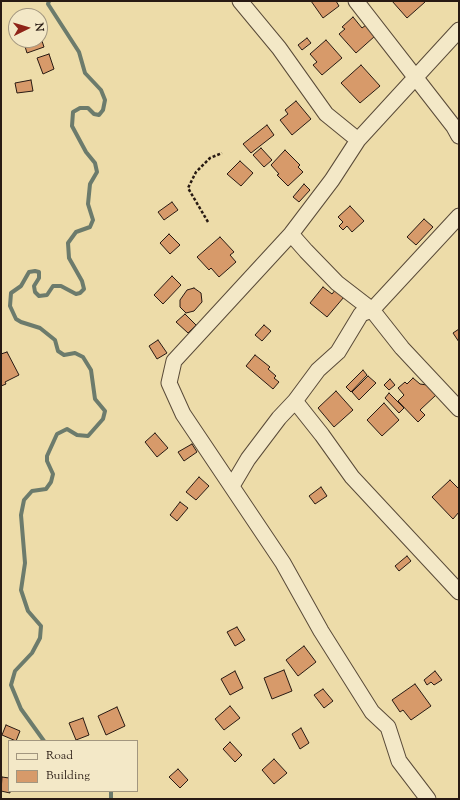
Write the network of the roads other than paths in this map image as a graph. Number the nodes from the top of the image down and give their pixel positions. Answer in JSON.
{"nodes":[{"id":1,"x":240,"y":1,"type":"edge"},
{"id":2,"x":356,"y":1,"type":"edge"},
{"id":3,"x":459,"y":30,"type":"edge"},
{"id":4,"x":416,"y":78,"type":"junction"},
{"id":5,"x":459,"y":136,"type":"edge"},
{"id":6,"x":358,"y":140,"type":"junction"},
{"id":7,"x":459,"y":216,"type":"edge"},
{"id":8,"x":291,"y":234,"type":"junction"},
{"id":9,"x":372,"y":310,"type":"junction"},
{"id":10,"x":295,"y":401,"type":"junction"},
{"id":11,"x":459,"y":409,"type":"edge"},
{"id":12,"x":232,"y":486,"type":"junction"},
{"id":13,"x":459,"y":592,"type":"edge"},
{"id":14,"x":428,"y":799,"type":"edge"}],
"edges":[{"from":1,"to":6,"type":"street"},
{"from":2,"to":4,"type":"street"},
{"from":3,"to":4,"type":"street"},
{"from":4,"to":5,"type":"street"},
{"from":4,"to":6,"type":"street"},
{"from":6,"to":8,"type":"street"},
{"from":7,"to":9,"type":"street"},
{"from":8,"to":9,"type":"street"},
{"from":8,"to":12,"type":"street"},
{"from":9,"to":10,"type":"street"},
{"from":9,"to":11,"type":"street"},
{"from":10,"to":12,"type":"street"},
{"from":10,"to":13,"type":"street"},
{"from":12,"to":14,"type":"street"}]}
